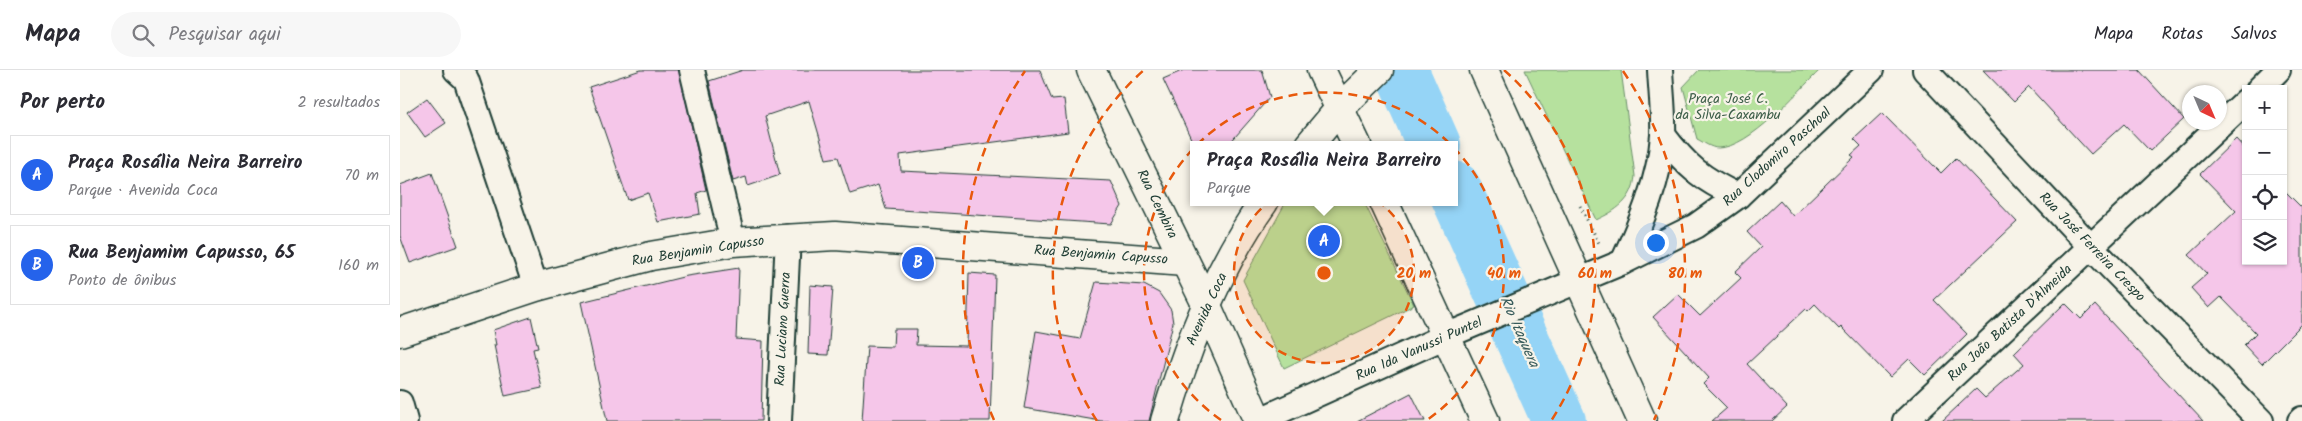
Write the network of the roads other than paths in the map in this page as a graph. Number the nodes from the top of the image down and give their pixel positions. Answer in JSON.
{"nodes":[{"id":1,"x":456,"y":70,"type":"edge"},
{"id":2,"x":692,"y":70,"type":"edge"},
{"id":3,"x":1091,"y":70,"type":"edge"},
{"id":4,"x":1321,"y":70,"type":"edge"},
{"id":5,"x":1379,"y":70,"type":"edge"},
{"id":6,"x":1484,"y":70,"type":"edge"},
{"id":7,"x":1660,"y":70,"type":"edge"},
{"id":8,"x":1871,"y":70,"type":"edge"},
{"id":9,"x":1926,"y":70,"type":"edge"},
{"id":10,"x":2278,"y":70,"type":"edge"},
{"id":11,"x":2263,"y":85,"type":"edge"},
{"id":12,"x":1350,"y":99,"type":"junction"},
{"id":13,"x":2242,"y":105,"type":"edge"},
{"id":14,"x":1663,"y":135,"type":"junction"},
{"id":15,"x":1313,"y":141,"type":"edge"},
{"id":16,"x":1356,"y":141,"type":"edge"},
{"id":17,"x":1738,"y":196,"type":"junction"},
{"id":18,"x":1261,"y":206,"type":"edge"},
{"id":19,"x":1386,"y":206,"type":"edge"},
{"id":20,"x":788,"y":237,"type":"junction"},
{"id":21,"x":733,"y":242,"type":"junction"},
{"id":22,"x":2091,"y":247,"type":"junction"},
{"id":23,"x":1185,"y":262,"type":"junction"},
{"id":24,"x":1623,"y":262,"type":"junction"},
{"id":25,"x":1580,"y":280,"type":"junction"},
{"id":26,"x":536,"y":287,"type":"junction"},
{"id":27,"x":1207,"y":306,"type":"junction"},
{"id":28,"x":400,"y":332,"type":"edge"},
{"id":29,"x":1457,"y":332,"type":"junction"},
{"id":30,"x":400,"y":402,"type":"edge"},
{"id":31,"x":405,"y":421,"type":"edge"},
{"id":32,"x":779,"y":421,"type":"edge"},
{"id":33,"x":1165,"y":421,"type":"edge"},
{"id":34,"x":1258,"y":421,"type":"edge"},
{"id":35,"x":1486,"y":421,"type":"edge"},
{"id":36,"x":1642,"y":421,"type":"edge"},
{"id":37,"x":1905,"y":421,"type":"edge"},
{"id":38,"x":2261,"y":421,"type":"edge"}],
"edges":[{"from":1,"to":26,"type":"street"},
{"from":2,"to":21,"type":"street"},
{"from":3,"to":23,"type":"street","name":"Rua Cembira"},
{"from":4,"to":12,"type":"street"},
{"from":5,"to":12,"type":"street"},
{"from":6,"to":25,"type":"street"},
{"from":7,"to":14,"type":"street"},
{"from":8,"to":17,"type":"street","name":"Rua Clodomiro Paschoal"},
{"from":9,"to":22,"type":"street","name":"Rua José Ferreira Crespo"},
{"from":10,"to":11,"type":"street"},
{"from":12,"to":15,"type":"street"},
{"from":12,"to":16,"type":"street"},
{"from":13,"to":22,"type":"street","name":"Rua João Batista D'Almeida"},
{"from":14,"to":17,"type":"street"},
{"from":14,"to":24,"type":"street"},
{"from":17,"to":24,"type":"street","name":"Rua Clodomiro Paschoal"},
{"from":18,"to":27,"type":"street","name":"Avenida Coca"},
{"from":19,"to":29,"type":"street"},
{"from":20,"to":21,"type":"street","name":"Rua Benjamin Capusso"},
{"from":20,"to":23,"type":"street","name":"Rua Benjamin Capusso"},
{"from":20,"to":32,"type":"street","name":"Rua Luciano Guerra"},
{"from":21,"to":26,"type":"street","name":"Rua Benjamin Capusso"},
{"from":22,"to":37,"type":"street","name":"Rua João Batista D'Almeida"},
{"from":22,"to":38,"type":"street","name":"Rua José Ferreira Crespo"},
{"from":23,"to":27,"type":"street","name":"Rua Cembira"},
{"from":24,"to":25,"type":"street","name":"Rua Ida Vanussi Puntel"},
{"from":25,"to":29,"type":"street","name":"Rua Ida Vanussi Puntel"},
{"from":25,"to":36,"type":"street"},
{"from":26,"to":28,"type":"street","name":"Rua Benjamin Capusso"},
{"from":27,"to":33,"type":"street","name":"Avenida Coca"},
{"from":27,"to":34,"type":"street","name":"Rua Cembira"},
{"from":29,"to":34,"type":"street","name":"Rua Ida Vanussi Puntel"},
{"from":29,"to":35,"type":"street"},
{"from":30,"to":31,"type":"street"}]}
